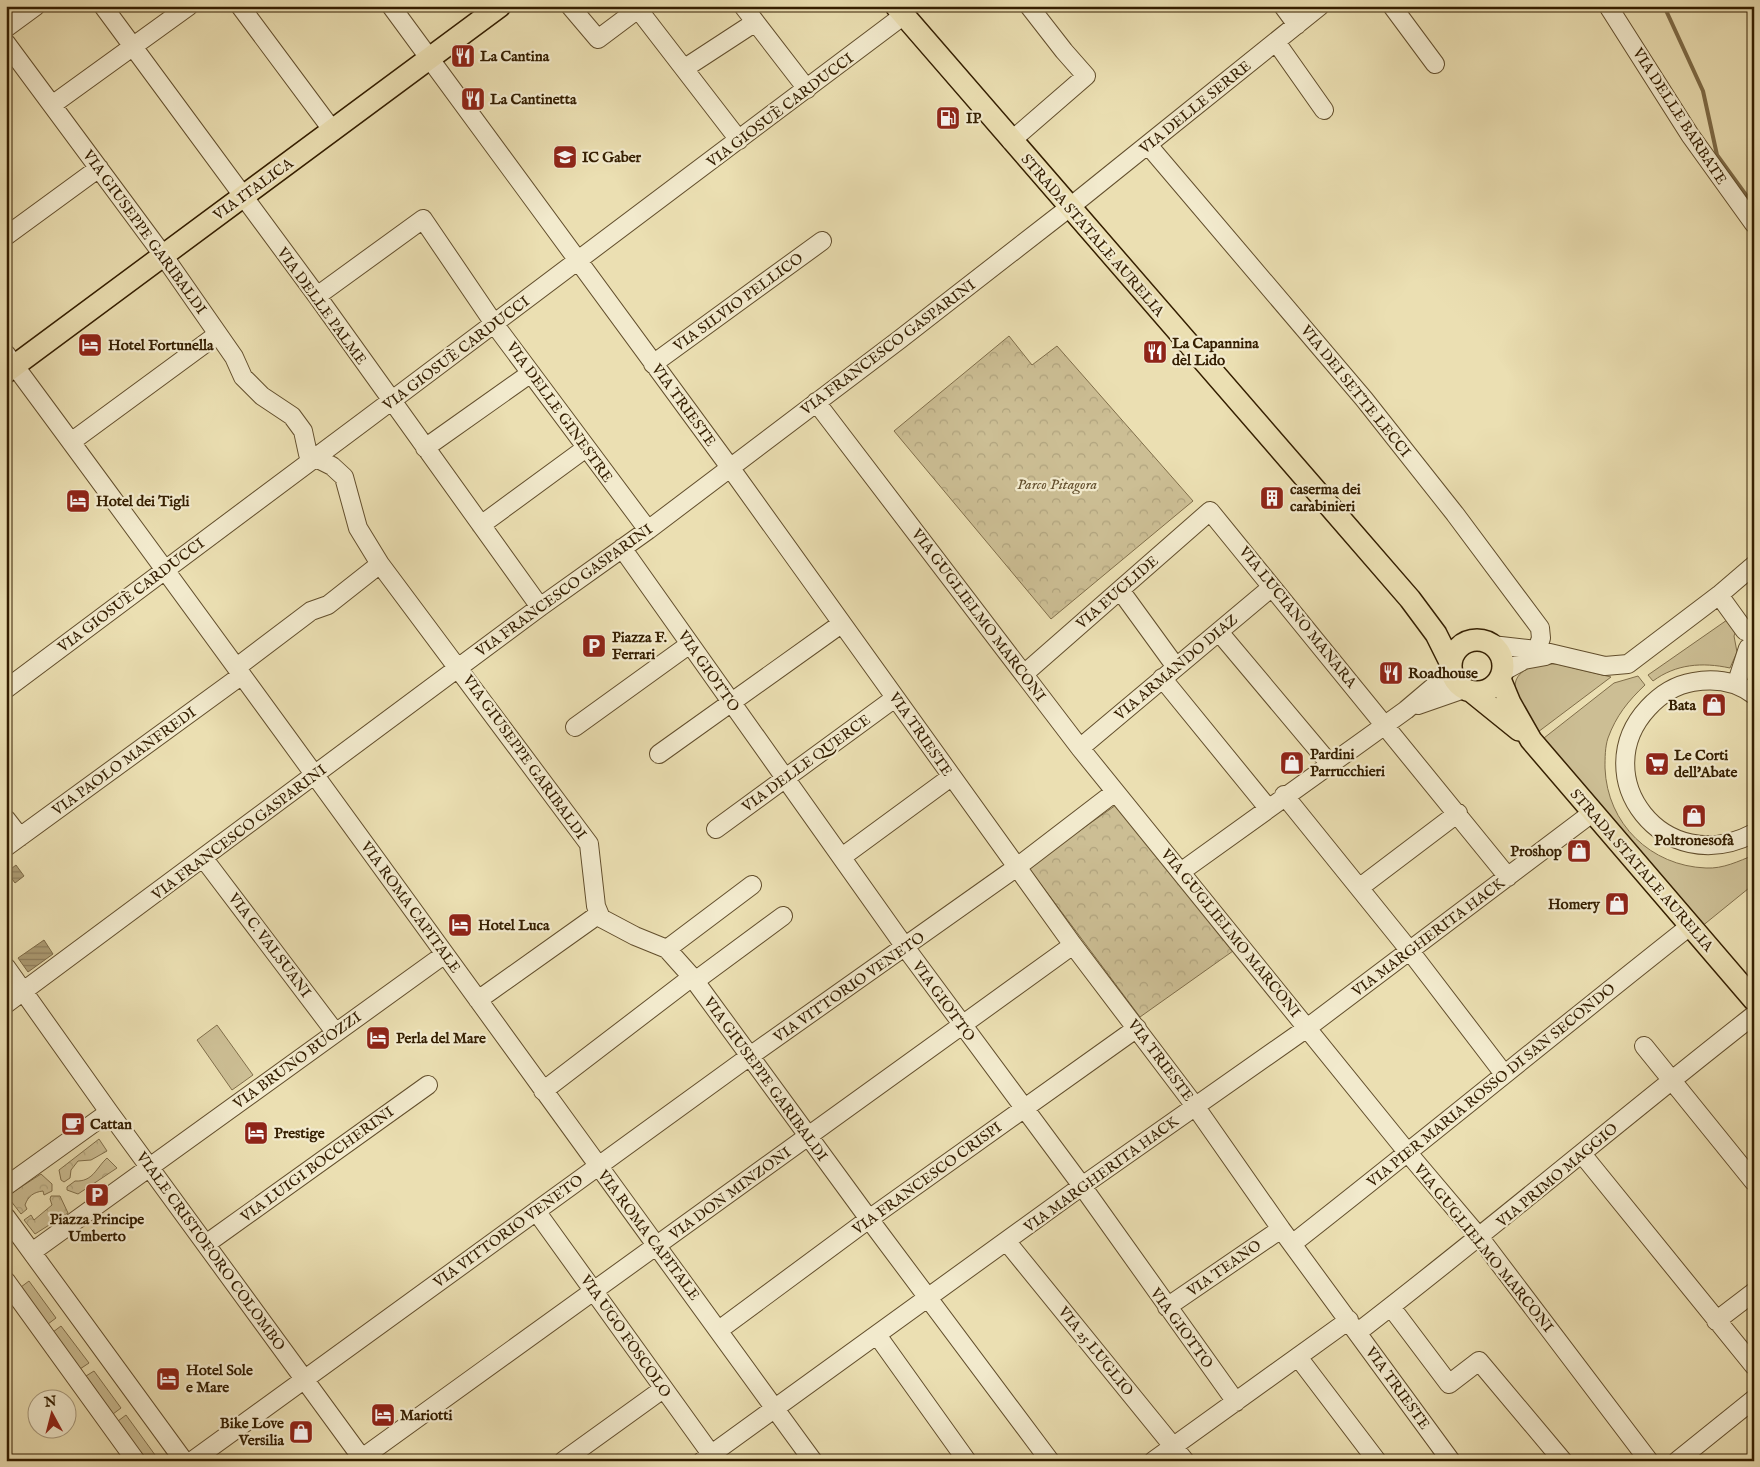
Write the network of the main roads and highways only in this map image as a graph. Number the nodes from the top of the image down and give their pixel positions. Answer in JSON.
{"nodes":[{"id":1,"x":500,"y":6,"type":"edge"},
{"id":2,"x":900,"y":11,"type":"edge"},
{"id":3,"x":9,"y":364,"type":"edge"},
{"id":4,"x":1410,"y":599,"type":"junction"},
{"id":5,"x":1481,"y":643,"type":"junction"},
{"id":6,"x":1451,"y":668,"type":"junction"},
{"id":7,"x":1501,"y":676,"type":"junction"},
{"id":8,"x":1468,"y":690,"type":"junction"},
{"id":9,"x":1531,"y":740,"type":"junction"},
{"id":10,"x":1754,"y":1000,"type":"edge"}],
"edges":[{"from":1,"to":3,"type":"main road","name":"VIA ITALICA"},
{"from":2,"to":4,"type":"main road","name":"STRADA STATALE AURELIA"},
{"from":4,"to":5,"type":"main road","name":"STRADA STATALE AURELIA"},
{"from":4,"to":6,"type":"main road","name":"STRADA STATALE AURELIA"},
{"from":5,"to":6,"type":"main road"},
{"from":5,"to":7,"type":"main road"},
{"from":6,"to":8,"type":"main road"},
{"from":7,"to":8,"type":"main road"},
{"from":7,"to":9,"type":"main road","name":"STRADA STATALE AURELIA"},
{"from":8,"to":9,"type":"main road","name":"STRADA STATALE AURELIA"},
{"from":9,"to":10,"type":"main road","name":"STRADA STATALE AURELIA"}]}
